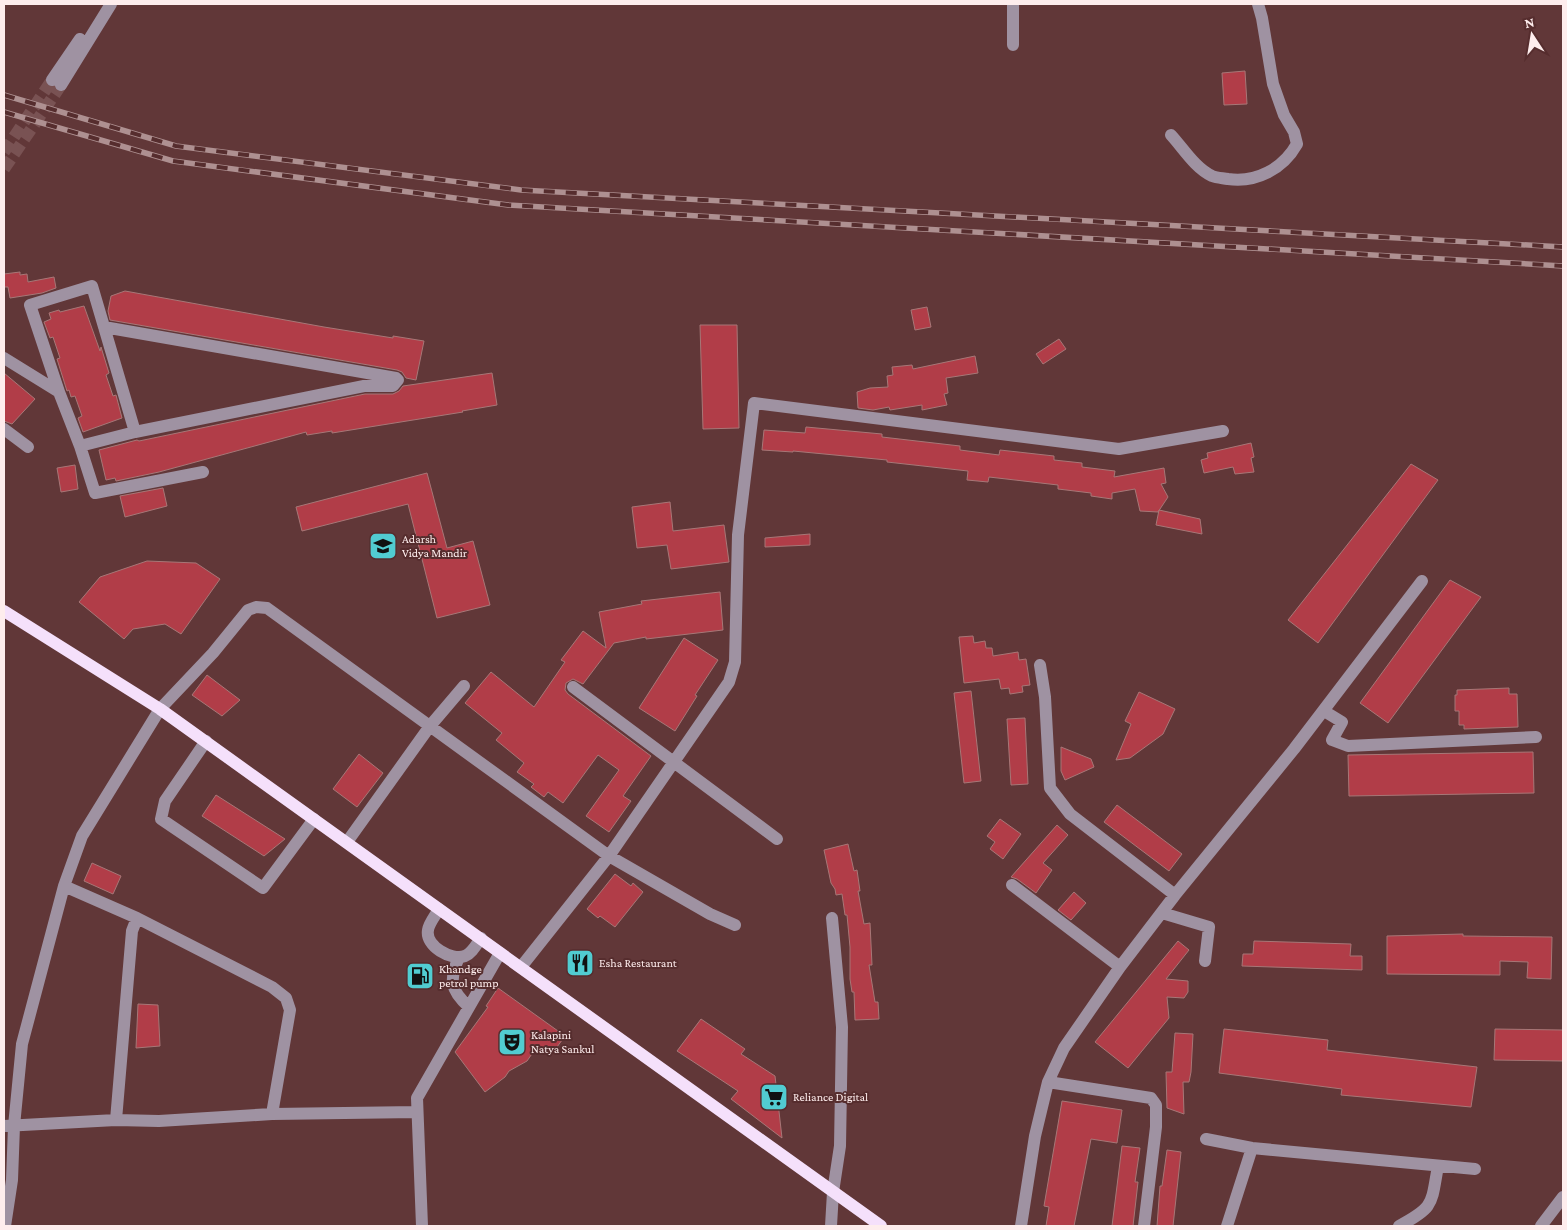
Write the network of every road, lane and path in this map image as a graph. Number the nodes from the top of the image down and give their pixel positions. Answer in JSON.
{"nodes":[{"id":1,"x":102,"y":4,"type":"edge"},
{"id":2,"x":111,"y":4,"type":"edge"},
{"id":3,"x":1013,"y":4,"type":"edge"},
{"id":4,"x":1258,"y":4,"type":"edge"},
{"id":5,"x":1013,"y":45,"type":"dead end"},
{"id":6,"x":1171,"y":135,"type":"dead end"},
{"id":7,"x":104,"y":328,"type":"junction"},
{"id":8,"x":4,"y":358,"type":"edge"},
{"id":9,"x":59,"y":392,"type":"junction"},
{"id":10,"x":4,"y":429,"type":"edge"},
{"id":11,"x":1223,"y":431,"type":"dead end"},
{"id":12,"x":135,"y":432,"type":"junction"},
{"id":13,"x":80,"y":446,"type":"junction"},
{"id":14,"x":28,"y":447,"type":"dead end"},
{"id":15,"x":203,"y":472,"type":"dead end"},
{"id":16,"x":1422,"y":581,"type":"dead end"},
{"id":17,"x":4,"y":611,"type":"edge"},
{"id":18,"x":1040,"y":665,"type":"dead end"},
{"id":19,"x":464,"y":686,"type":"dead end"},
{"id":20,"x":573,"y":687,"type":"dead end"},
{"id":21,"x":160,"y":708,"type":"junction"},
{"id":22,"x":1324,"y":710,"type":"junction"},
{"id":23,"x":430,"y":726,"type":"junction"},
{"id":24,"x":1536,"y":737,"type":"dead end"},
{"id":25,"x":206,"y":741,"type":"junction"},
{"id":26,"x":674,"y":762,"type":"junction"},
{"id":27,"x":314,"y":819,"type":"junction"},
{"id":28,"x":777,"y":839,"type":"dead end"},
{"id":29,"x":347,"y":842,"type":"junction"},
{"id":30,"x":609,"y":856,"type":"junction"},
{"id":31,"x":1012,"y":885,"type":"dead end"},
{"id":32,"x":64,"y":886,"type":"junction"},
{"id":33,"x":1175,"y":895,"type":"junction"},
{"id":34,"x":439,"y":909,"type":"junction"},
{"id":35,"x":1162,"y":913,"type":"junction"},
{"id":36,"x":138,"y":918,"type":"junction"},
{"id":37,"x":832,"y":918,"type":"dead end"},
{"id":38,"x":735,"y":925,"type":"dead end"},
{"id":39,"x":480,"y":938,"type":"junction"},
{"id":40,"x":500,"y":953,"type":"junction"},
{"id":41,"x":459,"y":957,"type":"junction"},
{"id":42,"x":1205,"y":961,"type":"dead end"},
{"id":43,"x":521,"y":967,"type":"junction"},
{"id":44,"x":1120,"y":967,"type":"junction"},
{"id":45,"x":469,"y":1007,"type":"junction"},
{"id":46,"x":1048,"y":1082,"type":"junction"},
{"id":47,"x":417,"y":1112,"type":"junction"},
{"id":48,"x":272,"y":1114,"type":"junction"},
{"id":49,"x":116,"y":1120,"type":"junction"},
{"id":50,"x":9,"y":1126,"type":"edge"},
{"id":51,"x":1206,"y":1140,"type":"dead end"},
{"id":52,"x":1252,"y":1148,"type":"junction"},
{"id":53,"x":1438,"y":1166,"type":"junction"},
{"id":54,"x":1475,"y":1169,"type":"dead end"},
{"id":55,"x":833,"y":1192,"type":"junction"},
{"id":56,"x":1563,"y":1197,"type":"edge"},
{"id":57,"x":5,"y":1226,"type":"edge"},
{"id":58,"x":422,"y":1226,"type":"edge"},
{"id":59,"x":831,"y":1226,"type":"edge"},
{"id":60,"x":881,"y":1226,"type":"edge"},
{"id":61,"x":1021,"y":1226,"type":"edge"},
{"id":62,"x":1144,"y":1226,"type":"edge"},
{"id":63,"x":1227,"y":1226,"type":"edge"},
{"id":64,"x":1399,"y":1226,"type":"edge"},
{"id":65,"x":1541,"y":1226,"type":"edge"}],
"edges":[{"from":1,"to":2,"type":"street"},
{"from":3,"to":5,"type":"street"},
{"from":4,"to":6,"type":"street"},
{"from":7,"to":9,"type":"street"},
{"from":7,"to":12,"type":"street"},
{"from":7,"to":12,"type":"street"},
{"from":8,"to":9,"type":"street"},
{"from":9,"to":13,"type":"street"},
{"from":10,"to":14,"type":"street"},
{"from":11,"to":26,"type":"street"},
{"from":12,"to":13,"type":"street"},
{"from":13,"to":15,"type":"street"},
{"from":16,"to":22,"type":"street"},
{"from":17,"to":21,"type":"main road"},
{"from":18,"to":33,"type":"street"},
{"from":19,"to":23,"type":"street"},
{"from":20,"to":26,"type":"street"},
{"from":21,"to":23,"type":"street"},
{"from":21,"to":25,"type":"main road"},
{"from":21,"to":32,"type":"street"},
{"from":22,"to":24,"type":"street"},
{"from":22,"to":33,"type":"street"},
{"from":23,"to":29,"type":"street"},
{"from":23,"to":30,"type":"street"},
{"from":25,"to":27,"type":"main road"},
{"from":25,"to":27,"type":"street"},
{"from":26,"to":28,"type":"street"},
{"from":26,"to":30,"type":"street"},
{"from":27,"to":29,"type":"main road"},
{"from":29,"to":34,"type":"main road"},
{"from":30,"to":38,"type":"street"},
{"from":30,"to":43,"type":"street"},
{"from":31,"to":44,"type":"street"},
{"from":32,"to":36,"type":"street"},
{"from":32,"to":50,"type":"street"},
{"from":33,"to":35,"type":"street"},
{"from":34,"to":39,"type":"main road"},
{"from":34,"to":41,"type":"street"},
{"from":35,"to":42,"type":"street"},
{"from":35,"to":44,"type":"street"},
{"from":36,"to":48,"type":"street"},
{"from":36,"to":49,"type":"street"},
{"from":37,"to":55,"type":"street"},
{"from":39,"to":40,"type":"main road"},
{"from":39,"to":41,"type":"street"},
{"from":40,"to":43,"type":"main road"},
{"from":40,"to":45,"type":"street"},
{"from":41,"to":45,"type":"street"},
{"from":43,"to":55,"type":"main road"},
{"from":44,"to":46,"type":"street"},
{"from":45,"to":47,"type":"street"},
{"from":46,"to":61,"type":"street"},
{"from":46,"to":62,"type":"street"},
{"from":47,"to":48,"type":"street"},
{"from":47,"to":58,"type":"street"},
{"from":48,"to":49,"type":"street"},
{"from":49,"to":50,"type":"street"},
{"from":50,"to":57,"type":"street"},
{"from":51,"to":52,"type":"street"},
{"from":52,"to":53,"type":"street"},
{"from":52,"to":63,"type":"street"},
{"from":53,"to":54,"type":"street"},
{"from":53,"to":64,"type":"street"},
{"from":55,"to":59,"type":"street"},
{"from":55,"to":60,"type":"main road"},
{"from":56,"to":65,"type":"street"}]}
